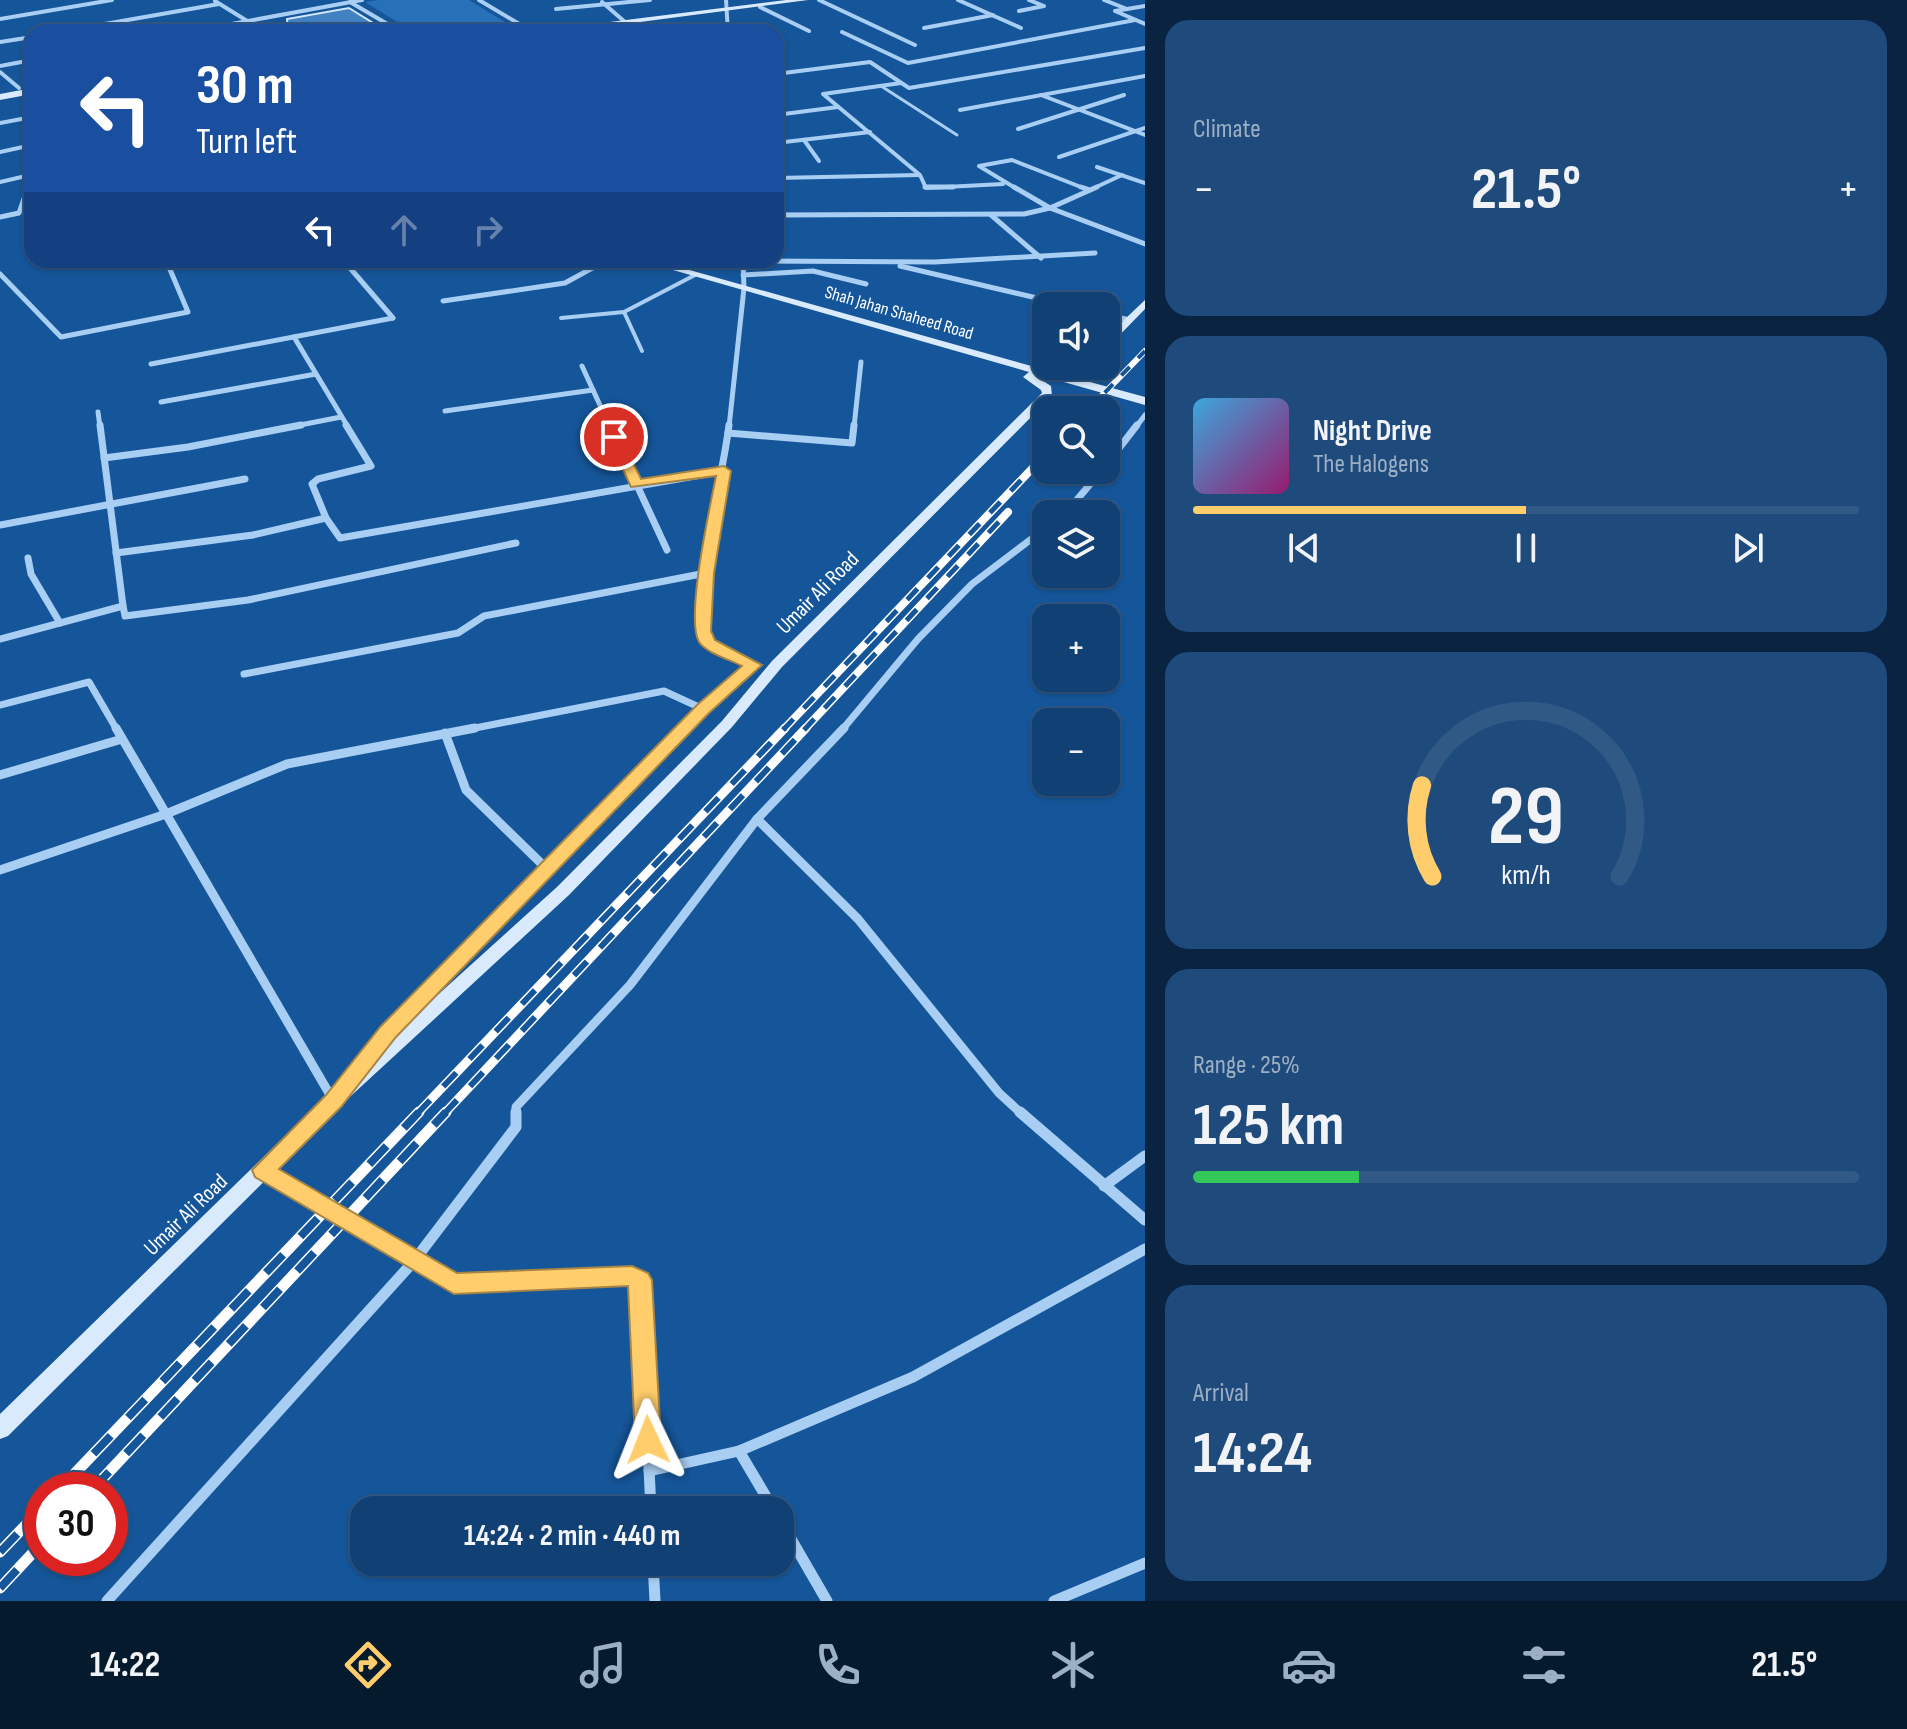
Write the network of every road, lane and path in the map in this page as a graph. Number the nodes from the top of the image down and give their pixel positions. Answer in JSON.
{"nodes":[{"id":1,"x":112,"y":0,"type":"edge"},
{"id":2,"x":213,"y":0,"type":"edge"},
{"id":3,"x":362,"y":0,"type":"edge"},
{"id":4,"x":479,"y":0,"type":"edge"},
{"id":5,"x":599,"y":0,"type":"edge"},
{"id":6,"x":650,"y":0,"type":"edge"},
{"id":7,"x":726,"y":0,"type":"edge"},
{"id":8,"x":804,"y":0,"type":"edge"},
{"id":9,"x":819,"y":0,"type":"edge"},
{"id":10,"x":958,"y":0,"type":"edge"},
{"id":11,"x":1029,"y":0,"type":"edge"},
{"id":12,"x":1104,"y":0,"type":"edge"},
{"id":13,"x":348,"y":1,"type":"edge"},
{"id":14,"x":219,"y":4,"type":"junction"},
{"id":15,"x":604,"y":4,"type":"junction"},
{"id":16,"x":1145,"y":6,"type":"edge"},
{"id":17,"x":760,"y":7,"type":"junction"},
{"id":18,"x":556,"y":9,"type":"dead end"},
{"id":19,"x":1128,"y":9,"type":"junction"},
{"id":20,"x":1019,"y":11,"type":"dead end"},
{"id":21,"x":727,"y":12,"type":"junction"},
{"id":22,"x":993,"y":15,"type":"junction"},
{"id":23,"x":0,"y":19,"type":"edge"},
{"id":24,"x":1135,"y":20,"type":"junction"},
{"id":25,"x":248,"y":21,"type":"junction"},
{"id":26,"x":625,"y":22,"type":"junction"},
{"id":27,"x":105,"y":24,"type":"edge"},
{"id":28,"x":232,"y":24,"type":"edge"},
{"id":29,"x":253,"y":24,"type":"edge"},
{"id":30,"x":387,"y":24,"type":"edge"},
{"id":31,"x":519,"y":24,"type":"edge"},
{"id":32,"x":606,"y":24,"type":"edge"},
{"id":33,"x":728,"y":24,"type":"edge"},
{"id":34,"x":1145,"y":24,"type":"edge"},
{"id":35,"x":924,"y":28,"type":"dead end"},
{"id":36,"x":1021,"y":28,"type":"dead end"},
{"id":37,"x":809,"y":31,"type":"dead end"},
{"id":38,"x":842,"y":32,"type":"dead end"},
{"id":39,"x":24,"y":38,"type":"edge"},
{"id":40,"x":0,"y":42,"type":"edge"},
{"id":41,"x":915,"y":45,"type":"dead end"},
{"id":42,"x":1145,"y":48,"type":"edge"},
{"id":43,"x":24,"y":62,"type":"edge"},
{"id":44,"x":0,"y":69,"type":"edge"},
{"id":45,"x":784,"y":73,"type":"edge"},
{"id":46,"x":1145,"y":76,"type":"edge"},
{"id":47,"x":901,"y":83,"type":"junction"},
{"id":48,"x":881,"y":86,"type":"junction"},
{"id":49,"x":19,"y":88,"type":"junction"},
{"id":50,"x":24,"y":88,"type":"edge"},
{"id":51,"x":24,"y":90,"type":"edge"},
{"id":52,"x":0,"y":94,"type":"edge"},
{"id":53,"x":1040,"y":95,"type":"junction"},
{"id":54,"x":1124,"y":95,"type":"dead end"},
{"id":55,"x":838,"y":107,"type":"junction"},
{"id":56,"x":960,"y":110,"type":"dead end"},
{"id":57,"x":1079,"y":110,"type":"junction"},
{"id":58,"x":784,"y":114,"type":"edge"},
{"id":59,"x":24,"y":118,"type":"edge"},
{"id":60,"x":0,"y":123,"type":"edge"},
{"id":61,"x":1145,"y":128,"type":"edge"},
{"id":62,"x":1018,"y":129,"type":"dead end"},
{"id":63,"x":1135,"y":131,"type":"junction"},
{"id":64,"x":870,"y":132,"type":"junction"},
{"id":65,"x":957,"y":135,"type":"dead end"},
{"id":66,"x":1145,"y":135,"type":"edge"},
{"id":67,"x":804,"y":140,"type":"junction"},
{"id":68,"x":784,"y":142,"type":"edge"},
{"id":69,"x":24,"y":147,"type":"edge"},
{"id":70,"x":0,"y":152,"type":"edge"},
{"id":71,"x":1059,"y":157,"type":"dead end"},
{"id":72,"x":819,"y":161,"type":"dead end"},
{"id":73,"x":1097,"y":167,"type":"dead end"},
{"id":74,"x":920,"y":175,"type":"junction"},
{"id":75,"x":1122,"y":175,"type":"junction"},
{"id":76,"x":24,"y":177,"type":"edge"},
{"id":77,"x":784,"y":178,"type":"edge"},
{"id":78,"x":0,"y":182,"type":"edge"},
{"id":79,"x":1145,"y":183,"type":"edge"},
{"id":80,"x":1004,"y":184,"type":"junction"},
{"id":81,"x":1090,"y":190,"type":"junction"},
{"id":82,"x":24,"y":197,"type":"edge"},
{"id":83,"x":1050,"y":208,"type":"junction"},
{"id":84,"x":784,"y":215,"type":"edge"},
{"id":85,"x":991,"y":215,"type":"junction"},
{"id":86,"x":0,"y":217,"type":"edge"},
{"id":87,"x":1145,"y":244,"type":"edge"},
{"id":88,"x":1095,"y":253,"type":"dead end"},
{"id":89,"x":1041,"y":258,"type":"junction"},
{"id":90,"x":784,"y":261,"type":"edge"},
{"id":91,"x":885,"y":262,"type":"junction"},
{"id":92,"x":169,"y":268,"type":"edge"},
{"id":93,"x":350,"y":268,"type":"edge"},
{"id":94,"x":592,"y":268,"type":"edge"},
{"id":95,"x":671,"y":268,"type":"edge"},
{"id":96,"x":743,"y":268,"type":"edge"},
{"id":97,"x":0,"y":274,"type":"edge"},
{"id":98,"x":695,"y":275,"type":"junction"},
{"id":99,"x":743,"y":275,"type":"junction"},
{"id":100,"x":866,"y":284,"type":"dead end"},
{"id":101,"x":744,"y":288,"type":"junction"},
{"id":102,"x":1032,"y":297,"type":"edge"},
{"id":103,"x":443,"y":301,"type":"dead end"},
{"id":104,"x":1145,"y":303,"type":"edge"},
{"id":105,"x":624,"y":312,"type":"junction"},
{"id":106,"x":561,"y":318,"type":"dead end"},
{"id":107,"x":1120,"y":318,"type":"edge"},
{"id":108,"x":1129,"y":320,"type":"junction"},
{"id":109,"x":1120,"y":329,"type":"edge"},
{"id":110,"x":294,"y":337,"type":"junction"},
{"id":111,"x":642,"y":351,"type":"dead end"},
{"id":112,"x":861,"y":362,"type":"dead end"},
{"id":113,"x":151,"y":364,"type":"dead end"},
{"id":114,"x":1032,"y":365,"type":"edge"},
{"id":115,"x":582,"y":366,"type":"dead end"},
{"id":116,"x":316,"y":374,"type":"junction"},
{"id":117,"x":1032,"y":377,"type":"edge"},
{"id":118,"x":1080,"y":380,"type":"edge"},
{"id":119,"x":593,"y":390,"type":"junction"},
{"id":120,"x":1145,"y":401,"type":"edge"},
{"id":121,"x":161,"y":402,"type":"dead end"},
{"id":122,"x":445,"y":411,"type":"dead end"},
{"id":123,"x":98,"y":412,"type":"dead end"},
{"id":124,"x":1145,"y":415,"type":"edge"},
{"id":125,"x":341,"y":417,"type":"junction"},
{"id":126,"x":728,"y":433,"type":"junction"},
{"id":127,"x":1120,"y":447,"type":"edge"},
{"id":128,"x":104,"y":458,"type":"junction"},
{"id":129,"x":724,"y":471,"type":"junction"},
{"id":130,"x":245,"y":479,"type":"dead end"},
{"id":131,"x":636,"y":484,"type":"junction"},
{"id":132,"x":1090,"y":484,"type":"edge"},
{"id":133,"x":1077,"y":500,"type":"edge"},
{"id":134,"x":110,"y":505,"type":"junction"},
{"id":135,"x":326,"y":518,"type":"junction"},
{"id":136,"x":0,"y":525,"type":"edge"},
{"id":137,"x":1032,"y":539,"type":"edge"},
{"id":138,"x":516,"y":543,"type":"dead end"},
{"id":139,"x":667,"y":550,"type":"dead end"},
{"id":140,"x":116,"y":553,"type":"junction"},
{"id":141,"x":28,"y":558,"type":"dead end"},
{"id":142,"x":706,"y":573,"type":"junction"},
{"id":143,"x":123,"y":606,"type":"junction"},
{"id":144,"x":60,"y":623,"type":"junction"},
{"id":145,"x":0,"y":639,"type":"edge"},
{"id":146,"x":777,"y":664,"type":"junction"},
{"id":147,"x":753,"y":665,"type":"junction"},
{"id":148,"x":244,"y":674,"type":"dead end"},
{"id":149,"x":0,"y":705,"type":"edge"},
{"id":150,"x":703,"y":709,"type":"junction"},
{"id":151,"x":445,"y":733,"type":"junction"},
{"id":152,"x":122,"y":739,"type":"junction"},
{"id":153,"x":0,"y":775,"type":"edge"},
{"id":154,"x":166,"y":814,"type":"junction"},
{"id":155,"x":757,"y":819,"type":"junction"},
{"id":156,"x":547,"y":869,"type":"junction"},
{"id":157,"x":0,"y":870,"type":"edge"},
{"id":158,"x":333,"y":1101,"type":"junction"},
{"id":159,"x":1145,"y":1156,"type":"edge"},
{"id":160,"x":263,"y":1170,"type":"junction"},
{"id":161,"x":1104,"y":1186,"type":"junction"},
{"id":162,"x":1145,"y":1220,"type":"edge"},
{"id":163,"x":1145,"y":1249,"type":"edge"},
{"id":164,"x":414,"y":1261,"type":"junction"},
{"id":165,"x":0,"y":1429,"type":"edge"},
{"id":166,"x":739,"y":1451,"type":"junction"},
{"id":167,"x":649,"y":1471,"type":"junction"},
{"id":168,"x":650,"y":1496,"type":"edge"},
{"id":169,"x":766,"y":1496,"type":"edge"},
{"id":170,"x":794,"y":1544,"type":"edge"},
{"id":171,"x":1145,"y":1563,"type":"edge"},
{"id":172,"x":654,"y":1576,"type":"edge"},
{"id":173,"x":107,"y":1601,"type":"edge"},
{"id":174,"x":655,"y":1601,"type":"edge"},
{"id":175,"x":827,"y":1601,"type":"edge"},
{"id":176,"x":1054,"y":1601,"type":"edge"}],
"edges":[{"from":1,"to":23,"type":"street"},
{"from":2,"to":14,"type":"street"},
{"from":3,"to":13,"type":"street"},
{"from":4,"to":31,"type":"street"},
{"from":5,"to":15,"type":"street"},
{"from":6,"to":15,"type":"street"},
{"from":7,"to":21,"type":"street"},
{"from":8,"to":17,"type":"street"},
{"from":9,"to":41,"type":"street"},
{"from":10,"to":22,"type":"street"},
{"from":11,"to":20,"type":"street"},
{"from":12,"to":19,"type":"street"},
{"from":13,"to":25,"type":"street"},
{"from":13,"to":30,"type":"street"},
{"from":14,"to":25,"type":"street"},
{"from":14,"to":27,"type":"street"},
{"from":15,"to":18,"type":"street"},
{"from":15,"to":26,"type":"street"},
{"from":16,"to":19,"type":"street"},
{"from":17,"to":21,"type":"street"},
{"from":17,"to":37,"type":"street"},
{"from":19,"to":24,"type":"street"},
{"from":21,"to":26,"type":"street"},
{"from":21,"to":33,"type":"street"},
{"from":22,"to":35,"type":"street"},
{"from":22,"to":36,"type":"street"},
{"from":24,"to":34,"type":"street"},
{"from":24,"to":38,"type":"street"},
{"from":25,"to":28,"type":"street"},
{"from":25,"to":29,"type":"street"},
{"from":26,"to":32,"type":"street"},
{"from":39,"to":40,"type":"street"},
{"from":42,"to":47,"type":"street"},
{"from":43,"to":44,"type":"street"},
{"from":44,"to":49,"type":"street"},
{"from":45,"to":47,"type":"street"},
{"from":46,"to":53,"type":"street"},
{"from":47,"to":48,"type":"street"},
{"from":48,"to":55,"type":"street"},
{"from":48,"to":65,"type":"lane"},
{"from":49,"to":50,"type":"street"},
{"from":49,"to":52,"type":"street"},
{"from":51,"to":52,"type":"street"},
{"from":53,"to":56,"type":"street"},
{"from":53,"to":57,"type":"street"},
{"from":54,"to":57,"type":"street"},
{"from":55,"to":58,"type":"street"},
{"from":55,"to":64,"type":"street"},
{"from":57,"to":62,"type":"street"},
{"from":57,"to":63,"type":"street"},
{"from":59,"to":60,"type":"street"},
{"from":61,"to":63,"type":"street"},
{"from":63,"to":66,"type":"street"},
{"from":63,"to":71,"type":"street"},
{"from":64,"to":67,"type":"street"},
{"from":64,"to":74,"type":"street"},
{"from":67,"to":68,"type":"street"},
{"from":67,"to":72,"type":"street"},
{"from":69,"to":70,"type":"street"},
{"from":73,"to":75,"type":"street"},
{"from":74,"to":77,"type":"street"},
{"from":74,"to":80,"type":"street"},
{"from":75,"to":79,"type":"street"},
{"from":75,"to":81,"type":"street"},
{"from":76,"to":78,"type":"street"},
{"from":80,"to":81,"type":"street"},
{"from":80,"to":83,"type":"street"},
{"from":81,"to":83,"type":"street"},
{"from":82,"to":86,"type":"street"},
{"from":83,"to":85,"type":"street"},
{"from":83,"to":87,"type":"street"},
{"from":84,"to":85,"type":"street"},
{"from":85,"to":89,"type":"street"},
{"from":88,"to":89,"type":"street"},
{"from":89,"to":91,"type":"street"},
{"from":90,"to":91,"type":"street"},
{"from":91,"to":102,"type":"street"},
{"from":92,"to":97,"type":"street"},
{"from":93,"to":110,"type":"street"},
{"from":94,"to":103,"type":"street"},
{"from":95,"to":98,"type":"street","name":"Shah Jahan Shaheed Road"},
{"from":96,"to":99,"type":"street"},
{"from":98,"to":101,"type":"street","name":"Shah Jahan Shaheed Road"},
{"from":98,"to":105,"type":"lane"},
{"from":99,"to":100,"type":"street"},
{"from":99,"to":101,"type":"street"},
{"from":101,"to":114,"type":"street","name":"Shah Jahan Shaheed Road"},
{"from":101,"to":126,"type":"street"},
{"from":104,"to":108,"type":"street"},
{"from":105,"to":106,"type":"lane"},
{"from":105,"to":111,"type":"lane"},
{"from":107,"to":108,"type":"street"},
{"from":108,"to":109,"type":"street"},
{"from":110,"to":113,"type":"street"},
{"from":110,"to":116,"type":"street"},
{"from":112,"to":126,"type":"street"},
{"from":115,"to":119,"type":"street"},
{"from":116,"to":121,"type":"street"},
{"from":116,"to":125,"type":"street"},
{"from":117,"to":146,"type":"street","name":"Umair Ali Road"},
{"from":118,"to":120,"type":"street","name":"Shah Jahan Shaheed Road"},
{"from":119,"to":122,"type":"street"},
{"from":119,"to":131,"type":"street"},
{"from":123,"to":128,"type":"street"},
{"from":124,"to":127,"type":"street"},
{"from":125,"to":128,"type":"street"},
{"from":125,"to":135,"type":"street"},
{"from":126,"to":129,"type":"street"},
{"from":128,"to":134,"type":"street"},
{"from":129,"to":131,"type":"street"},
{"from":129,"to":142,"type":"street"},
{"from":130,"to":134,"type":"street"},
{"from":131,"to":135,"type":"street"},
{"from":131,"to":139,"type":"street"},
{"from":132,"to":133,"type":"street"},
{"from":134,"to":136,"type":"street"},
{"from":134,"to":140,"type":"street"},
{"from":135,"to":140,"type":"street"},
{"from":137,"to":155,"type":"street"},
{"from":138,"to":143,"type":"street"},
{"from":140,"to":143,"type":"street"},
{"from":141,"to":144,"type":"street"},
{"from":142,"to":147,"type":"street"},
{"from":142,"to":148,"type":"street"},
{"from":143,"to":144,"type":"street"},
{"from":144,"to":145,"type":"street"},
{"from":146,"to":147,"type":"street"},
{"from":146,"to":158,"type":"street","name":"Umair Ali Road"},
{"from":147,"to":150,"type":"street"},
{"from":149,"to":152,"type":"street"},
{"from":150,"to":151,"type":"street"},
{"from":150,"to":156,"type":"street"},
{"from":151,"to":154,"type":"street"},
{"from":151,"to":156,"type":"street"},
{"from":152,"to":153,"type":"street"},
{"from":152,"to":154,"type":"street"},
{"from":154,"to":157,"type":"street"},
{"from":154,"to":158,"type":"street"},
{"from":155,"to":161,"type":"street"},
{"from":155,"to":164,"type":"street"},
{"from":156,"to":158,"type":"street"},
{"from":158,"to":160,"type":"street","name":"Umair Ali Road"},
{"from":159,"to":161,"type":"street"},
{"from":160,"to":164,"type":"street"},
{"from":160,"to":165,"type":"street","name":"Umair Ali Road"},
{"from":161,"to":162,"type":"street"},
{"from":163,"to":166,"type":"street"},
{"from":164,"to":167,"type":"street"},
{"from":164,"to":173,"type":"street"},
{"from":166,"to":167,"type":"street"},
{"from":166,"to":169,"type":"street"},
{"from":167,"to":168,"type":"street"},
{"from":170,"to":175,"type":"street"},
{"from":171,"to":176,"type":"street"},
{"from":172,"to":174,"type":"street"}]}
